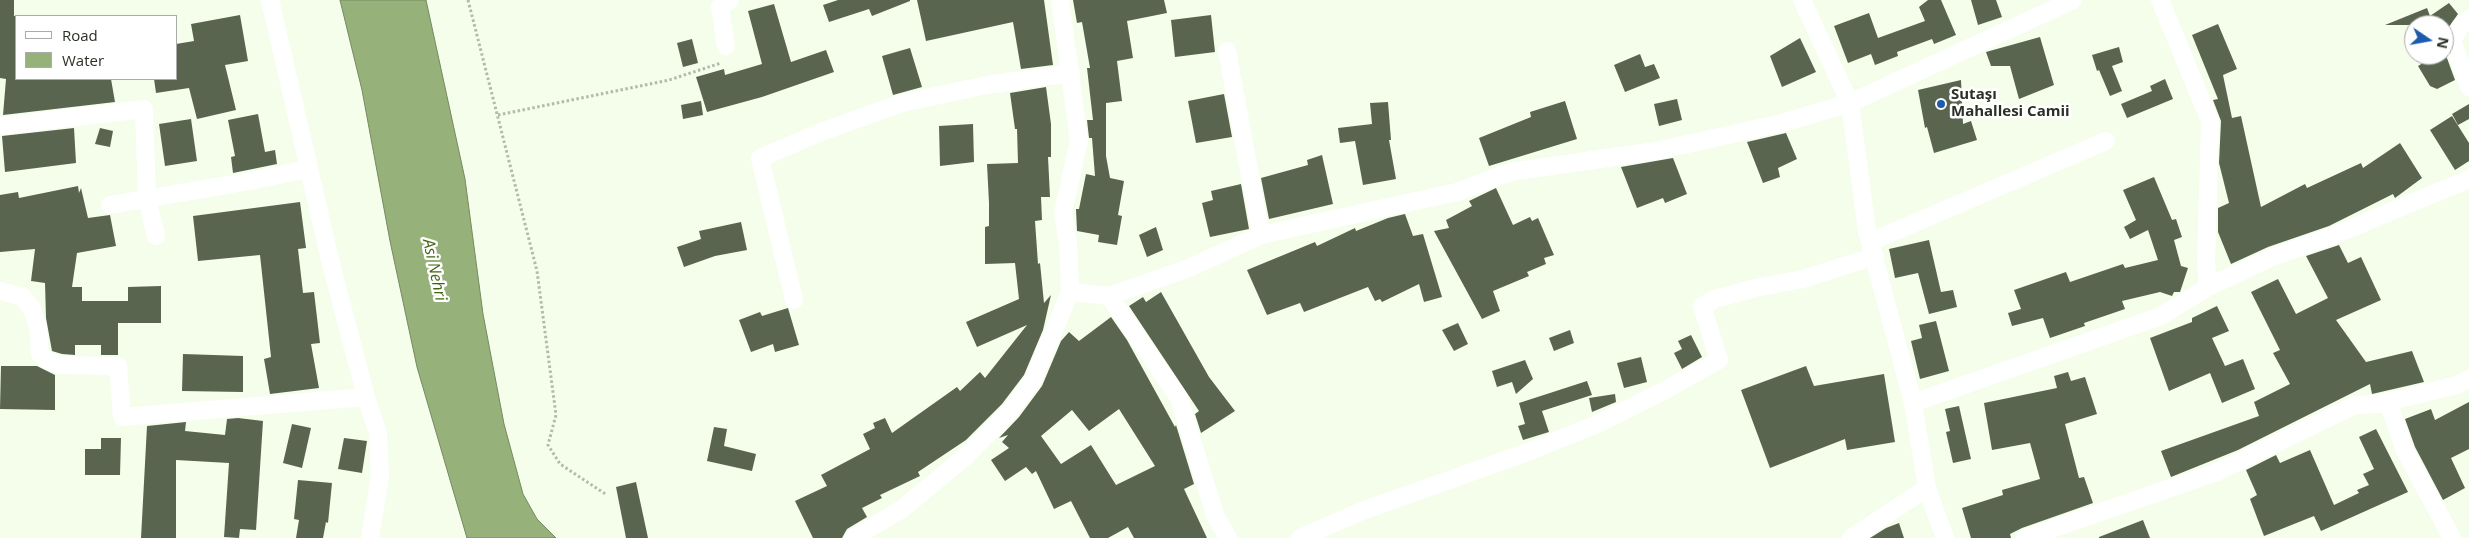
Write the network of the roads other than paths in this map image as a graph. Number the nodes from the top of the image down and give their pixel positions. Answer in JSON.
{"nodes":[{"id":1,"x":270,"y":0,"type":"edge"},
{"id":2,"x":730,"y":0,"type":"edge"},
{"id":3,"x":1060,"y":0,"type":"edge"},
{"id":4,"x":1802,"y":0,"type":"edge"},
{"id":5,"x":2073,"y":0,"type":"edge"},
{"id":6,"x":2160,"y":0,"type":"edge"},
{"id":7,"x":2469,"y":19,"type":"edge"},
{"id":8,"x":726,"y":46,"type":"road end"},
{"id":9,"x":1227,"y":51,"type":"dead end"},
{"id":10,"x":1071,"y":73,"type":"junction"},
{"id":11,"x":2469,"y":87,"type":"edge"},
{"id":12,"x":1850,"y":103,"type":"junction"},
{"id":13,"x":0,"y":126,"type":"edge"},
{"id":14,"x":2106,"y":141,"type":"dead end"},
{"id":15,"x":307,"y":169,"type":"junction"},
{"id":16,"x":2469,"y":179,"type":"edge"},
{"id":17,"x":147,"y":198,"type":"junction"},
{"id":18,"x":110,"y":205,"type":"dead end"},
{"id":19,"x":1261,"y":235,"type":"junction"},
{"id":20,"x":156,"y":236,"type":"dead end"},
{"id":21,"x":1873,"y":249,"type":"junction"},
{"id":22,"x":2208,"y":287,"type":"junction"},
{"id":23,"x":0,"y":291,"type":"edge"},
{"id":24,"x":1070,"y":292,"type":"junction"},
{"id":25,"x":1109,"y":296,"type":"junction"},
{"id":26,"x":794,"y":300,"type":"dead end"},
{"id":27,"x":2469,"y":379,"type":"edge"},
{"id":28,"x":366,"y":398,"type":"junction"},
{"id":29,"x":2388,"y":401,"type":"junction"},
{"id":30,"x":1913,"y":403,"type":"junction"},
{"id":31,"x":1927,"y":488,"type":"junction"},
{"id":32,"x":1225,"y":537,"type":"edge"},
{"id":33,"x":370,"y":538,"type":"edge"},
{"id":34,"x":854,"y":538,"type":"edge"},
{"id":35,"x":1300,"y":538,"type":"edge"},
{"id":36,"x":1851,"y":538,"type":"edge"},
{"id":37,"x":1945,"y":538,"type":"edge"},
{"id":38,"x":2025,"y":538,"type":"edge"},
{"id":39,"x":2452,"y":538,"type":"edge"}],
"edges":[{"from":1,"to":15,"type":"street"},
{"from":2,"to":8,"type":"street"},
{"from":3,"to":10,"type":"street"},
{"from":4,"to":12,"type":"street"},
{"from":5,"to":12,"type":"street"},
{"from":6,"to":22,"type":"street"},
{"from":7,"to":11,"type":"street"},
{"from":9,"to":19,"type":"street"},
{"from":10,"to":24,"type":"street"},
{"from":10,"to":26,"type":"street"},
{"from":12,"to":19,"type":"street"},
{"from":12,"to":21,"type":"street"},
{"from":13,"to":17,"type":"street"},
{"from":14,"to":21,"type":"street"},
{"from":15,"to":17,"type":"street"},
{"from":15,"to":28,"type":"street"},
{"from":16,"to":22,"type":"street"},
{"from":17,"to":18,"type":"street"},
{"from":17,"to":20,"type":"street"},
{"from":19,"to":25,"type":"street"},
{"from":21,"to":30,"type":"street"},
{"from":21,"to":35,"type":"street"},
{"from":22,"to":30,"type":"street"},
{"from":23,"to":28,"type":"street"},
{"from":24,"to":25,"type":"street"},
{"from":24,"to":34,"type":"street"},
{"from":25,"to":32,"type":"street"},
{"from":27,"to":29,"type":"street"},
{"from":28,"to":33,"type":"street"},
{"from":29,"to":38,"type":"street"},
{"from":29,"to":39,"type":"street"},
{"from":30,"to":31,"type":"street"},
{"from":31,"to":36,"type":"street"},
{"from":31,"to":37,"type":"street"}]}
